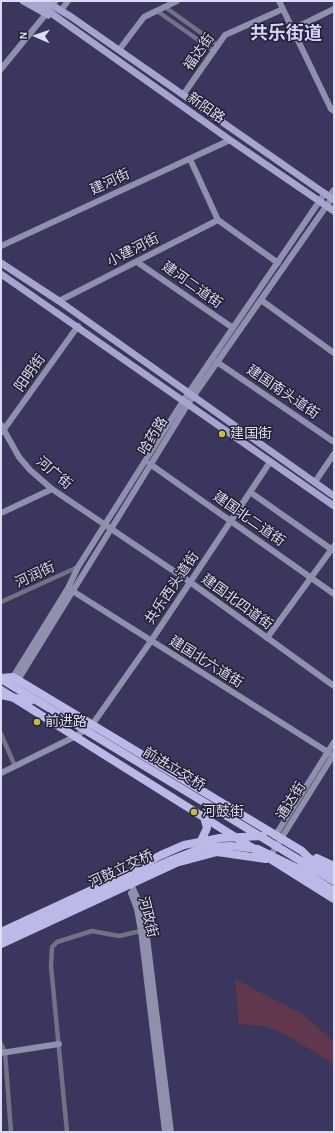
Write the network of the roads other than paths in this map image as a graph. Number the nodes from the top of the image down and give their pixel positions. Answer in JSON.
{"nodes":[{"id":1,"x":22,"y":1,"type":"edge"},
{"id":2,"x":34,"y":1,"type":"edge"},
{"id":3,"x":45,"y":1,"type":"edge"},
{"id":4,"x":55,"y":1,"type":"edge"},
{"id":5,"x":68,"y":1,"type":"edge"},
{"id":6,"x":177,"y":1,"type":"edge"},
{"id":7,"x":279,"y":1,"type":"edge"},
{"id":8,"x":165,"y":7,"type":"junction"},
{"id":9,"x":62,"y":9,"type":"junction"},
{"id":10,"x":283,"y":9,"type":"junction"},
{"id":11,"x":334,"y":9,"type":"edge"},
{"id":12,"x":157,"y":11,"type":"junction"},
{"id":13,"x":45,"y":14,"type":"junction"},
{"id":14,"x":70,"y":16,"type":"junction"},
{"id":15,"x":65,"y":24,"type":"junction"},
{"id":16,"x":293,"y":29,"type":"junction"},
{"id":17,"x":218,"y":44,"type":"junction"},
{"id":18,"x":120,"y":50,"type":"junction"},
{"id":19,"x":214,"y":51,"type":"junction"},
{"id":20,"x":1,"y":64,"type":"edge"},
{"id":21,"x":1,"y":69,"type":"edge"},
{"id":22,"x":183,"y":95,"type":"junction"},
{"id":23,"x":334,"y":111,"type":"edge"},
{"id":24,"x":230,"y":140,"type":"junction"},
{"id":25,"x":190,"y":159,"type":"junction"},
{"id":26,"x":331,"y":196,"type":"edge"},
{"id":27,"x":320,"y":201,"type":"junction"},
{"id":28,"x":327,"y":206,"type":"junction"},
{"id":29,"x":334,"y":211,"type":"edge"},
{"id":30,"x":218,"y":220,"type":"junction"},
{"id":31,"x":1,"y":246,"type":"edge"},
{"id":32,"x":137,"y":262,"type":"junction"},
{"id":33,"x":1,"y":263,"type":"edge"},
{"id":34,"x":278,"y":263,"type":"junction"},
{"id":35,"x":1,"y":274,"type":"edge"},
{"id":36,"x":261,"y":300,"type":"junction"},
{"id":37,"x":59,"y":301,"type":"junction"},
{"id":38,"x":78,"y":326,"type":"junction"},
{"id":39,"x":233,"y":328,"type":"junction"},
{"id":40,"x":334,"y":353,"type":"edge"},
{"id":41,"x":218,"y":362,"type":"junction"},
{"id":42,"x":191,"y":395,"type":"junction"},
{"id":43,"x":186,"y":402,"type":"junction"},
{"id":44,"x":2,"y":429,"type":"edge"},
{"id":45,"x":334,"y":442,"type":"edge"},
{"id":46,"x":334,"y":454,"type":"edge"},
{"id":47,"x":270,"y":462,"type":"junction"},
{"id":48,"x":150,"y":464,"type":"junction"},
{"id":49,"x":315,"y":482,"type":"junction"},
{"id":50,"x":52,"y":489,"type":"junction"},
{"id":51,"x":250,"y":492,"type":"junction"},
{"id":52,"x":334,"y":496,"type":"edge"},
{"id":53,"x":334,"y":506,"type":"edge"},
{"id":54,"x":1,"y":513,"type":"edge"},
{"id":55,"x":231,"y":522,"type":"junction"},
{"id":56,"x":108,"y":527,"type":"junction"},
{"id":57,"x":333,"y":548,"type":"edge"},
{"id":58,"x":78,"y":567,"type":"junction"},
{"id":59,"x":311,"y":578,"type":"junction"},
{"id":60,"x":190,"y":582,"type":"junction"},
{"id":61,"x":68,"y":588,"type":"junction"},
{"id":62,"x":74,"y":592,"type":"junction"},
{"id":63,"x":334,"y":594,"type":"edge"},
{"id":64,"x":1,"y":602,"type":"edge"},
{"id":65,"x":267,"y":638,"type":"junction"},
{"id":66,"x":151,"y":641,"type":"junction"},
{"id":67,"x":7,"y":677,"type":"edge"},
{"id":68,"x":334,"y":686,"type":"edge"},
{"id":69,"x":1,"y":690,"type":"edge"},
{"id":70,"x":1,"y":694,"type":"edge"},
{"id":71,"x":44,"y":706,"type":"junction"},
{"id":72,"x":92,"y":725,"type":"junction"},
{"id":73,"x":1,"y":734,"type":"edge"},
{"id":74,"x":76,"y":736,"type":"junction"},
{"id":75,"x":334,"y":742,"type":"edge"},
{"id":76,"x":332,"y":755,"type":"edge"},
{"id":77,"x":15,"y":766,"type":"junction"},
{"id":78,"x":1,"y":773,"type":"edge"},
{"id":79,"x":204,"y":817,"type":"junction"},
{"id":80,"x":235,"y":837,"type":"junction"},
{"id":81,"x":279,"y":838,"type":"junction"},
{"id":82,"x":200,"y":841,"type":"junction"},
{"id":83,"x":302,"y":851,"type":"junction"},
{"id":84,"x":268,"y":859,"type":"junction"},
{"id":85,"x":334,"y":866,"type":"edge"},
{"id":86,"x":334,"y":873,"type":"edge"},
{"id":87,"x":122,"y":876,"type":"junction"},
{"id":88,"x":334,"y":881,"type":"edge"},
{"id":89,"x":129,"y":885,"type":"junction"},
{"id":90,"x":334,"y":891,"type":"edge"},
{"id":91,"x":334,"y":899,"type":"edge"},
{"id":92,"x":141,"y":931,"type":"junction"},
{"id":93,"x":1,"y":932,"type":"edge"},
{"id":94,"x":1,"y":939,"type":"edge"},
{"id":95,"x":1,"y":944,"type":"edge"},
{"id":96,"x":1,"y":1044,"type":"edge"},
{"id":97,"x":59,"y":1044,"type":"junction"},
{"id":98,"x":3,"y":1052,"type":"edge"},
{"id":99,"x":11,"y":1132,"type":"edge"},
{"id":100,"x":67,"y":1132,"type":"edge"},
{"id":101,"x":165,"y":1132,"type":"edge"},
{"id":102,"x":171,"y":1132,"type":"edge"}],
"edges":[{"from":1,"to":13,"type":"main road","name":"新阳路"},
{"from":2,"to":15,"type":"main road","name":"新阳路"},
{"from":3,"to":14,"type":"main road","name":"新阳路"},
{"from":4,"to":9,"type":"main road","name":"新阳路"},
{"from":5,"to":9,"type":"street"},
{"from":6,"to":8,"type":"street"},
{"from":7,"to":10,"type":"street"},
{"from":8,"to":12,"type":"street"},
{"from":8,"to":17,"type":"street"},
{"from":9,"to":14,"type":"main road","name":"新阳路"},
{"from":10,"to":16,"type":"street"},
{"from":10,"to":17,"type":"street","name":"福达街"},
{"from":11,"to":16,"type":"street"},
{"from":12,"to":18,"type":"street"},
{"from":12,"to":19,"type":"street"},
{"from":13,"to":15,"type":"main road","name":"新阳路"},
{"from":13,"to":20,"type":"street"},
{"from":13,"to":21,"type":"street"},
{"from":14,"to":18,"type":"main road","name":"新阳路"},
{"from":15,"to":24,"type":"main road","name":"新阳路"},
{"from":16,"to":23,"type":"street"},
{"from":17,"to":19,"type":"street","name":"福达街"},
{"from":18,"to":22,"type":"main road","name":"新阳路"},
{"from":19,"to":22,"type":"street","name":"福达街"},
{"from":22,"to":26,"type":"main road","name":"新阳路"},
{"from":24,"to":25,"type":"street","name":"建河街"},
{"from":24,"to":27,"type":"main road","name":"新阳路"},
{"from":25,"to":30,"type":"street"},
{"from":25,"to":31,"type":"street","name":"建河街"},
{"from":26,"to":27,"type":"street","name":"哈药路"},
{"from":26,"to":28,"type":"street","name":"哈药路"},
{"from":27,"to":28,"type":"main road","name":"新阳路"},
{"from":27,"to":34,"type":"street","name":"哈药路"},
{"from":28,"to":29,"type":"main road","name":"新阳路"},
{"from":28,"to":36,"type":"street","name":"哈药路"},
{"from":30,"to":32,"type":"street","name":"小建河街"},
{"from":30,"to":34,"type":"street"},
{"from":32,"to":37,"type":"street","name":"小建河街"},
{"from":32,"to":39,"type":"street","name":"建河二道街"},
{"from":33,"to":37,"type":"main road"},
{"from":34,"to":39,"type":"street","name":"哈药路"},
{"from":35,"to":38,"type":"main road"},
{"from":36,"to":40,"type":"street"},
{"from":36,"to":41,"type":"street","name":"哈药路"},
{"from":37,"to":42,"type":"main road"},
{"from":38,"to":43,"type":"main road"},
{"from":38,"to":44,"type":"street","name":"阳明街"},
{"from":39,"to":42,"type":"street","name":"哈药路"},
{"from":41,"to":42,"type":"street","name":"哈药路"},
{"from":41,"to":45,"type":"street","name":"建国南头道街"},
{"from":42,"to":43,"type":"street","name":"哈药路"},
{"from":42,"to":49,"type":"main road"},
{"from":43,"to":47,"type":"main road"},
{"from":43,"to":48,"type":"street","name":"哈药路"},
{"from":43,"to":56,"type":"street","name":"哈药路"},
{"from":44,"to":50,"type":"street","name":"河广街"},
{"from":46,"to":49,"type":"street"},
{"from":47,"to":51,"type":"street","name":"共乐西头道街"},
{"from":47,"to":53,"type":"main road"},
{"from":48,"to":55,"type":"street","name":"建国北二道街"},
{"from":48,"to":56,"type":"street","name":"哈药路"},
{"from":49,"to":52,"type":"main road"},
{"from":50,"to":54,"type":"street"},
{"from":50,"to":56,"type":"street","name":"河广街"},
{"from":51,"to":55,"type":"street","name":"共乐西头道街"},
{"from":51,"to":57,"type":"street"},
{"from":55,"to":59,"type":"street","name":"建国北二道街"},
{"from":55,"to":60,"type":"street","name":"共乐西头道街"},
{"from":56,"to":58,"type":"street","name":"哈药路"},
{"from":56,"to":60,"type":"street","name":"建国北四道街"},
{"from":56,"to":62,"type":"street","name":"哈药路"},
{"from":57,"to":59,"type":"street"},
{"from":58,"to":61,"type":"street","name":"哈药路"},
{"from":58,"to":64,"type":"street","name":"河润街"},
{"from":59,"to":63,"type":"street","name":"建国北二道街"},
{"from":59,"to":65,"type":"street"},
{"from":60,"to":65,"type":"street","name":"建国北四道街"},
{"from":60,"to":66,"type":"street","name":"共乐西头道街"},
{"from":61,"to":62,"type":"street","name":"建国北六道街"},
{"from":61,"to":67,"type":"street","name":"哈药路"},
{"from":62,"to":66,"type":"street","name":"建国北六道街"},
{"from":62,"to":67,"type":"street","name":"哈药路"},
{"from":65,"to":68,"type":"street","name":"建国北四道街"},
{"from":66,"to":72,"type":"street","name":"共乐西头道街"},
{"from":66,"to":76,"type":"street","name":"建国北六道街"},
{"from":67,"to":69,"type":"highway","name":"哈药路"},
{"from":67,"to":71,"type":"highway","name":"前进立交桥","bridge":true},
{"from":67,"to":72,"type":"highway"},
{"from":69,"to":74,"type":"highway"},
{"from":70,"to":71,"type":"highway","bridge":true},
{"from":71,"to":88,"type":"highway","name":"前进立交桥","bridge":true},
{"from":72,"to":74,"type":"street"},
{"from":72,"to":81,"type":"highway"},
{"from":73,"to":77,"type":"street"},
{"from":74,"to":77,"type":"street"},
{"from":74,"to":79,"type":"highway"},
{"from":75,"to":76,"type":"street","name":"通达街"},
{"from":76,"to":81,"type":"street","name":"通达街"},
{"from":77,"to":78,"type":"street"},
{"from":79,"to":80,"type":"highway"},
{"from":79,"to":82,"type":"highway"},
{"from":80,"to":81,"type":"highway"},
{"from":80,"to":82,"type":"highway"},
{"from":80,"to":84,"type":"highway"},
{"from":81,"to":83,"type":"highway"},
{"from":81,"to":84,"type":"street","name":"通达街"},
{"from":82,"to":87,"type":"highway"},
{"from":83,"to":85,"type":"highway"},
{"from":83,"to":86,"type":"highway"},
{"from":84,"to":89,"type":"highway"},
{"from":84,"to":91,"type":"highway"},
{"from":87,"to":89,"type":"street","name":"河政街"},
{"from":87,"to":93,"type":"highway"},
{"from":89,"to":92,"type":"street","name":"河政街"},
{"from":89,"to":95,"type":"highway"},
{"from":89,"to":102,"type":"street","name":"河政街"},
{"from":90,"to":94,"type":"highway","name":"河鼓立交桥","bridge":true},
{"from":92,"to":97,"type":"street"},
{"from":92,"to":101,"type":"street","name":"河政街"},
{"from":96,"to":98,"type":"street"},
{"from":97,"to":98,"type":"street"},
{"from":97,"to":100,"type":"street"},
{"from":98,"to":99,"type":"street"}]}
